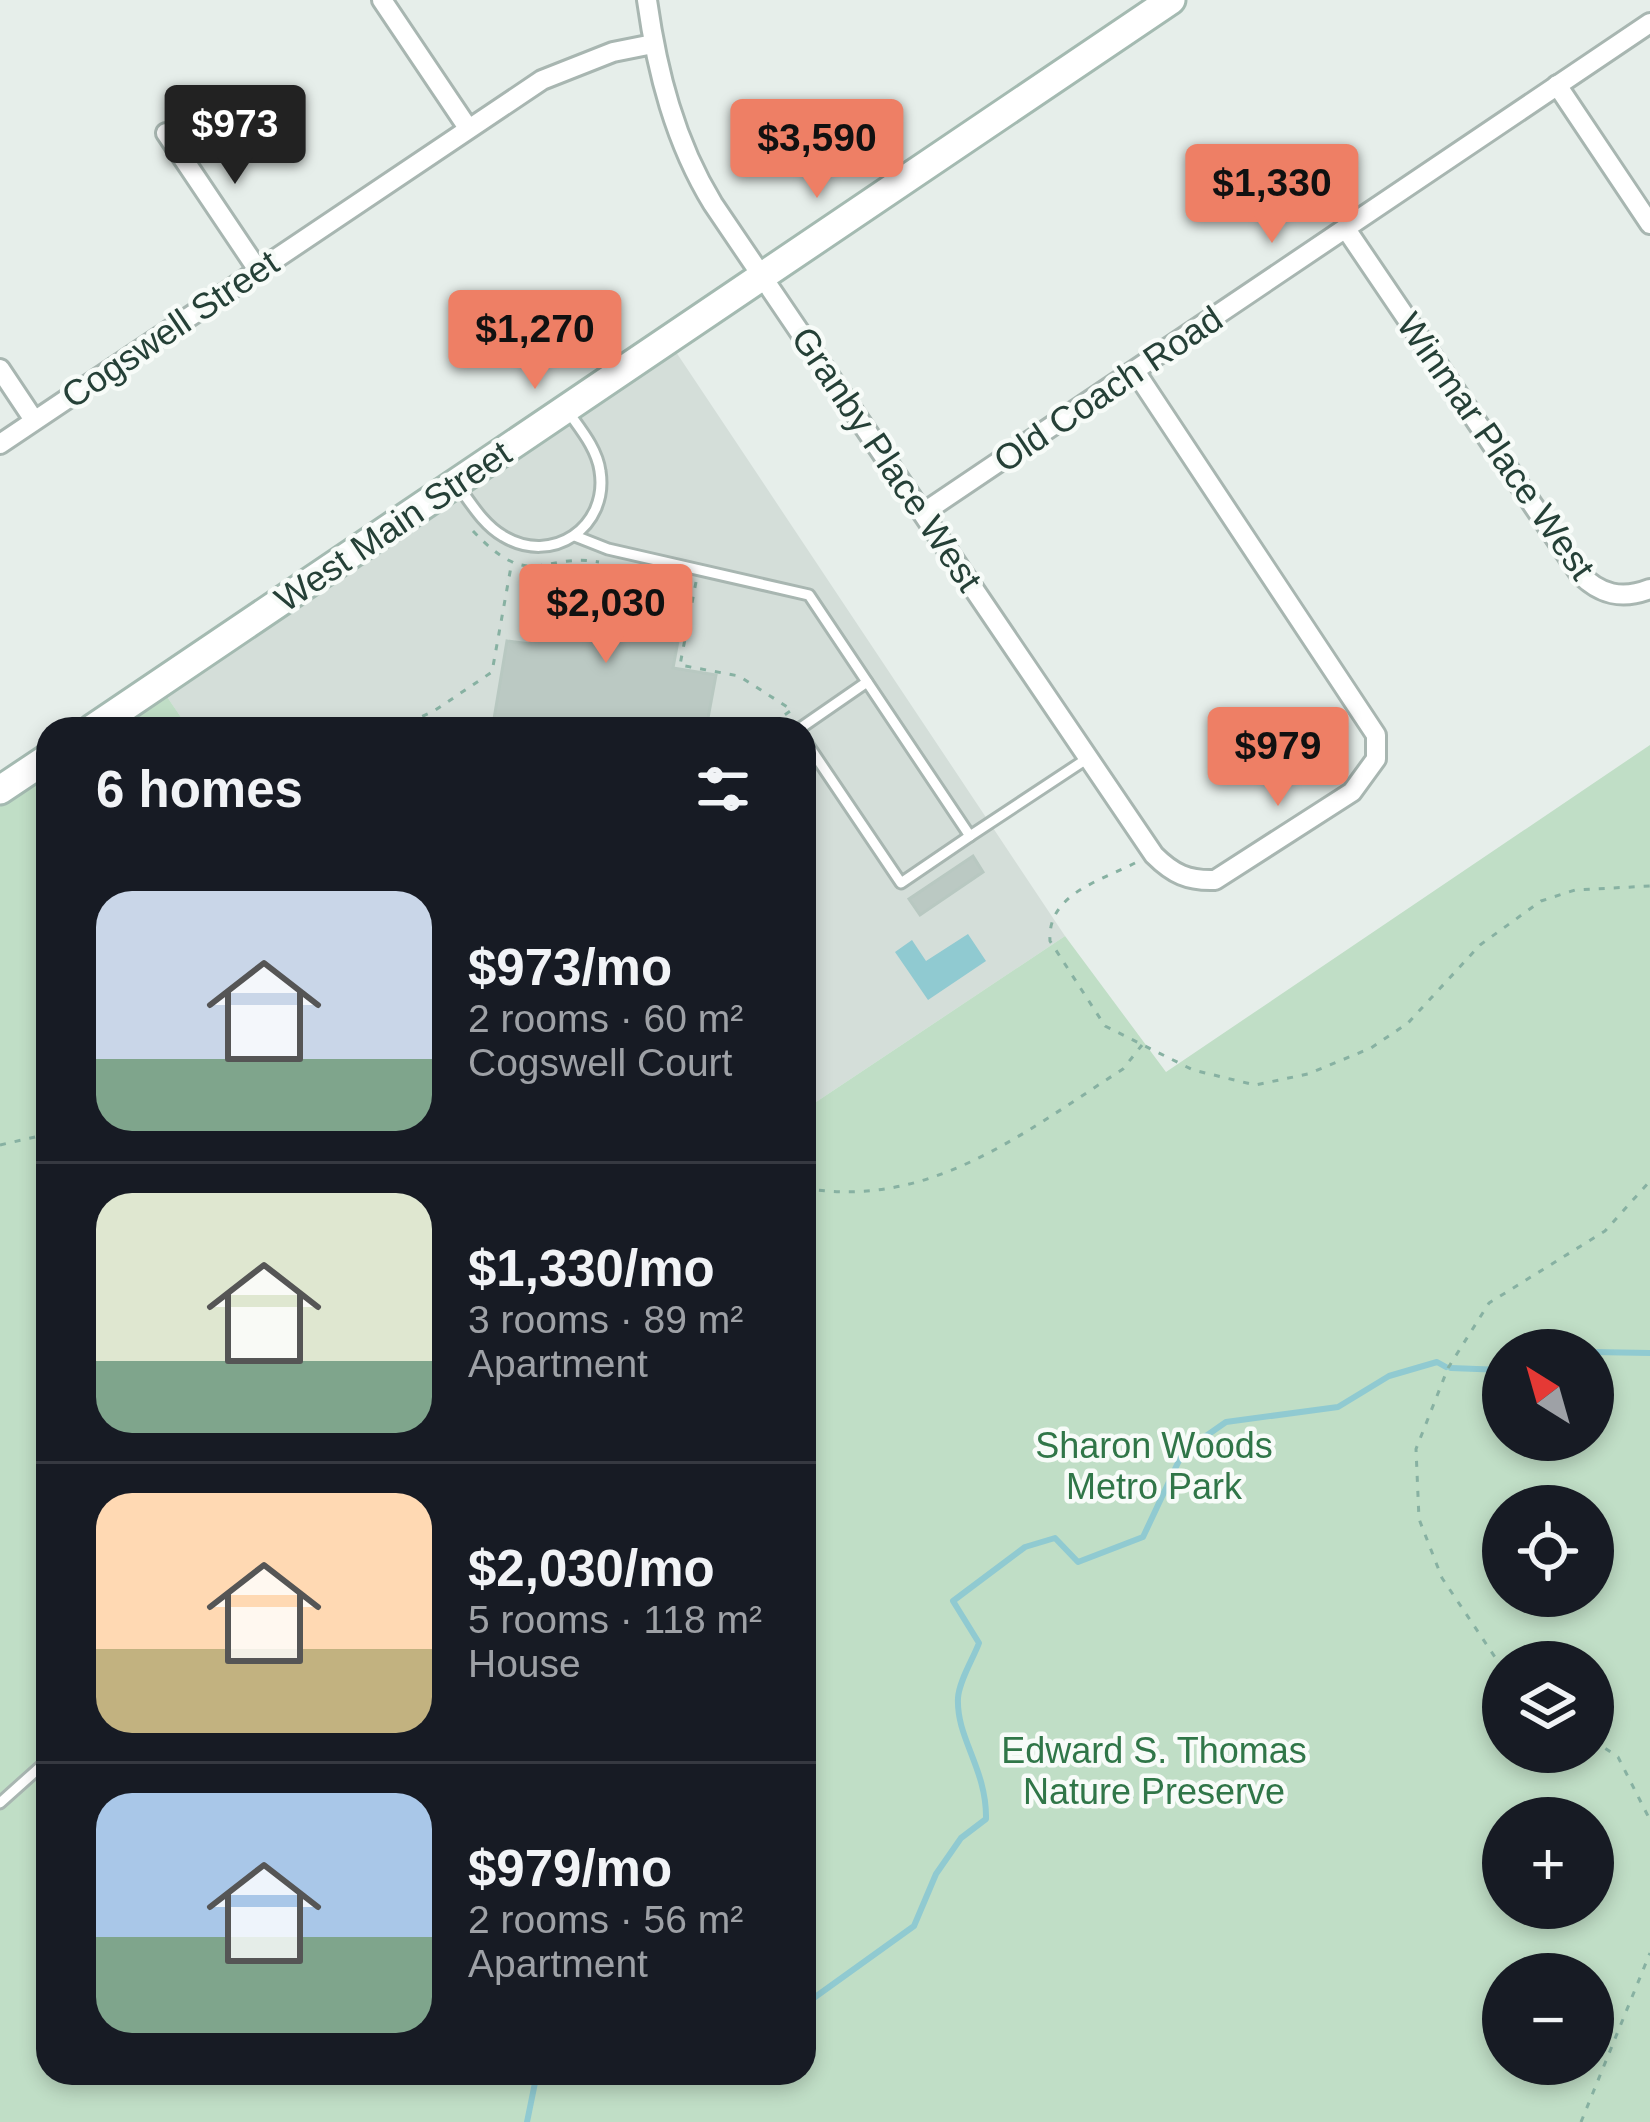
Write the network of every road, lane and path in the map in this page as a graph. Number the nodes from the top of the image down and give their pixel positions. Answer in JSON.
{"nodes":[{"id":1,"x":382,"y":0,"type":"edge"},
{"id":2,"x":647,"y":0,"type":"edge"},
{"id":3,"x":1172,"y":0,"type":"edge"},
{"id":4,"x":1650,"y":23,"type":"edge"},
{"id":5,"x":653,"y":44,"type":"junction"},
{"id":6,"x":1557,"y":85,"type":"junction"},
{"id":7,"x":468,"y":128,"type":"junction"},
{"id":8,"x":166,"y":134,"type":"dead end"},
{"id":9,"x":1650,"y":224,"type":"edge"},
{"id":10,"x":1346,"y":229,"type":"junction"},
{"id":11,"x":258,"y":270,"type":"junction"},
{"id":12,"x":763,"y":275,"type":"junction"},
{"id":13,"x":0,"y":369,"type":"edge"},
{"id":14,"x":1135,"y":371,"type":"junction"},
{"id":15,"x":566,"y":409,"type":"junction"},
{"id":16,"x":34,"y":420,"type":"junction"},
{"id":17,"x":0,"y":444,"type":"edge"},
{"id":18,"x":456,"y":483,"type":"junction"},
{"id":19,"x":923,"y":513,"type":"junction"},
{"id":20,"x":462,"y":514,"type":"dead end"},
{"id":21,"x":575,"y":536,"type":"junction"},
{"id":22,"x":512,"y":561,"type":"junction"},
{"id":23,"x":696,"y":582,"type":"dead end"},
{"id":24,"x":1650,"y":590,"type":"edge"},
{"id":25,"x":598,"y":613,"type":"dead end"},
{"id":26,"x":867,"y":682,"type":"junction"},
{"id":27,"x":110,"y":717,"type":"edge"},
{"id":28,"x":421,"y":717,"type":"edge"},
{"id":29,"x":781,"y":717,"type":"edge"},
{"id":30,"x":816,"y":717,"type":"edge"},
{"id":31,"x":816,"y":757,"type":"edge"},
{"id":32,"x":1090,"y":758,"type":"junction"},
{"id":33,"x":36,"y":766,"type":"edge"},
{"id":34,"x":0,"y":790,"type":"edge"},
{"id":35,"x":970,"y":836,"type":"junction"},
{"id":36,"x":1136,"y":862,"type":"dead end"},
{"id":37,"x":1650,"y":886,"type":"edge"},
{"id":38,"x":1143,"y":1044,"type":"junction"},
{"id":39,"x":36,"y":1137,"type":"edge"},
{"id":40,"x":0,"y":1145,"type":"edge"},
{"id":41,"x":1650,"y":1181,"type":"edge"},
{"id":42,"x":816,"y":1189,"type":"edge"},
{"id":43,"x":1484,"y":1641,"type":"edge"},
{"id":44,"x":1614,"y":1754,"type":"edge"},
{"id":45,"x":36,"y":1771,"type":"edge"},
{"id":46,"x":0,"y":1804,"type":"edge"},
{"id":47,"x":1650,"y":1820,"type":"edge"},
{"id":48,"x":1650,"y":1953,"type":"edge"},
{"id":49,"x":1581,"y":2122,"type":"edge"}],
"edges":[{"from":1,"to":7,"type":"street"},
{"from":2,"to":5,"type":"street","name":"Granby Place West"},
{"from":3,"to":12,"type":"main road","name":"West Main Street"},
{"from":4,"to":6,"type":"street","name":"Old Coach Road"},
{"from":5,"to":7,"type":"street","name":"Cogswell Street"},
{"from":5,"to":12,"type":"street","name":"Granby Place West"},
{"from":6,"to":9,"type":"street"},
{"from":6,"to":10,"type":"street","name":"Old Coach Road"},
{"from":7,"to":11,"type":"street","name":"Cogswell Street"},
{"from":8,"to":11,"type":"street"},
{"from":10,"to":14,"type":"street","name":"Old Coach Road"},
{"from":10,"to":24,"type":"street","name":"Winmar Place West"},
{"from":11,"to":16,"type":"street","name":"Cogswell Street"},
{"from":12,"to":15,"type":"main road","name":"West Main Street"},
{"from":12,"to":19,"type":"street","name":"Granby Place West"},
{"from":13,"to":16,"type":"street"},
{"from":14,"to":19,"type":"street","name":"Old Coach Road"},
{"from":14,"to":32,"type":"street","name":"Granby Place West"},
{"from":15,"to":18,"type":"main road","name":"West Main Street"},
{"from":15,"to":21,"type":"lane"},
{"from":16,"to":17,"type":"street","name":"Cogswell Street"},
{"from":18,"to":21,"type":"lane"},
{"from":18,"to":27,"type":"main road","name":"West Main Street"},
{"from":19,"to":32,"type":"street","name":"Granby Place West"},
{"from":20,"to":22,"type":"path"},
{"from":21,"to":26,"type":"lane"},
{"from":22,"to":25,"type":"path"},
{"from":22,"to":28,"type":"path"},
{"from":23,"to":29,"type":"path"},
{"from":26,"to":30,"type":"lane"},
{"from":26,"to":35,"type":"lane"},
{"from":31,"to":35,"type":"lane"},
{"from":32,"to":35,"type":"lane"},
{"from":33,"to":34,"type":"main road"},
{"from":36,"to":38,"type":"path"},
{"from":37,"to":38,"type":"path"},
{"from":38,"to":42,"type":"path"},
{"from":39,"to":40,"type":"path"},
{"from":41,"to":43,"type":"path"},
{"from":44,"to":47,"type":"path"},
{"from":45,"to":46,"type":"lane"},
{"from":48,"to":49,"type":"path"}]}
